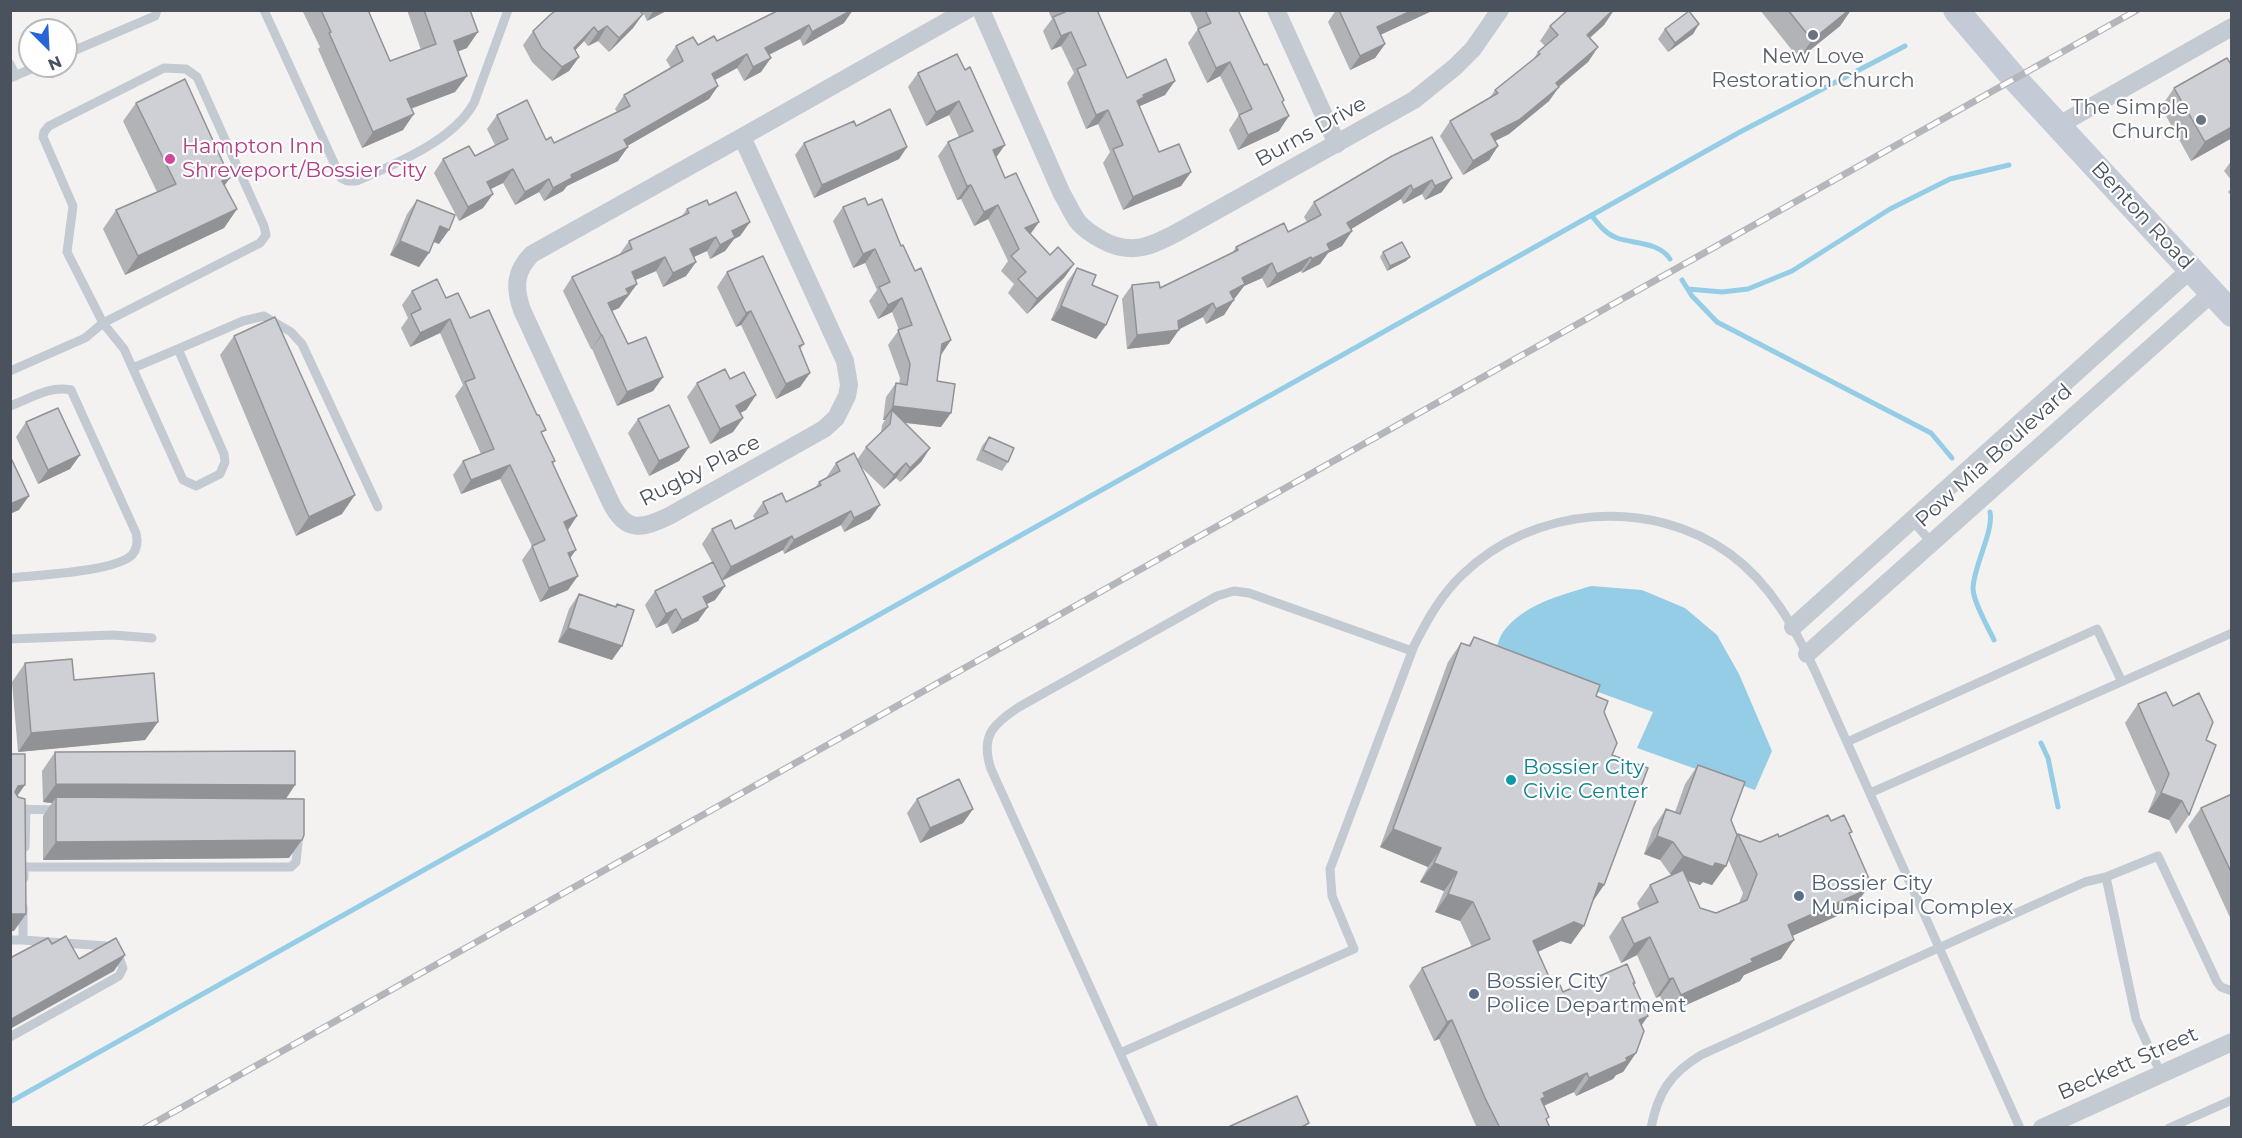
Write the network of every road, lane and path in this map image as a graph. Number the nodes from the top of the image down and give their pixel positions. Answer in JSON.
{"nodes":[{"id":1,"x":157,"y":10,"type":"edge"},
{"id":2,"x":264,"y":10,"type":"edge"},
{"id":3,"x":508,"y":10,"type":"edge"},
{"id":4,"x":968,"y":10,"type":"edge"},
{"id":5,"x":981,"y":10,"type":"edge"},
{"id":6,"x":1276,"y":10,"type":"edge"},
{"id":7,"x":1500,"y":10,"type":"edge"},
{"id":8,"x":1956,"y":10,"type":"edge"},
{"id":9,"x":2232,"y":27,"type":"edge"},
{"id":10,"x":78,"y":49,"type":"edge"},
{"id":11,"x":10,"y":64,"type":"edge"},
{"id":12,"x":13,"y":77,"type":"edge"},
{"id":13,"x":2059,"y":125,"type":"junction"},
{"id":14,"x":742,"y":137,"type":"junction"},
{"id":15,"x":1337,"y":144,"type":"junction"},
{"id":16,"x":2191,"y":269,"type":"junction"},
{"id":17,"x":2212,"y":293,"type":"junction"},
{"id":18,"x":2232,"y":314,"type":"edge"},
{"id":19,"x":103,"y":323,"type":"junction"},
{"id":20,"x":178,"y":349,"type":"junction"},
{"id":21,"x":133,"y":368,"type":"junction"},
{"id":22,"x":10,"y":371,"type":"edge"},
{"id":23,"x":10,"y":406,"type":"edge"},
{"id":24,"x":378,"y":507,"type":"dead end"},
{"id":25,"x":1912,"y":520,"type":"junction"},
{"id":26,"x":1931,"y":542,"type":"junction"},
{"id":27,"x":10,"y":578,"type":"edge"},
{"id":28,"x":1793,"y":627,"type":"junction"},
{"id":29,"x":2232,"y":633,"type":"edge"},
{"id":30,"x":152,"y":638,"type":"dead end"},
{"id":31,"x":10,"y":639,"type":"edge"},
{"id":32,"x":1412,"y":651,"type":"junction"},
{"id":33,"x":1807,"y":654,"type":"junction"},
{"id":34,"x":2121,"y":680,"type":"junction"},
{"id":35,"x":1847,"y":742,"type":"junction"},
{"id":36,"x":1870,"y":793,"type":"junction"},
{"id":37,"x":10,"y":809,"type":"edge"},
{"id":38,"x":26,"y":809,"type":"junction"},
{"id":39,"x":71,"y":810,"type":"edge"},
{"id":40,"x":299,"y":826,"type":"edge"},
{"id":41,"x":24,"y":867,"type":"junction"},
{"id":42,"x":2106,"y":877,"type":"junction"},
{"id":43,"x":24,"y":888,"type":"edge"},
{"id":44,"x":24,"y":898,"type":"edge"},
{"id":45,"x":10,"y":940,"type":"edge"},
{"id":46,"x":23,"y":940,"type":"junction"},
{"id":47,"x":1940,"y":948,"type":"junction"},
{"id":48,"x":2232,"y":991,"type":"edge"},
{"id":49,"x":10,"y":1037,"type":"edge"},
{"id":50,"x":2232,"y":1042,"type":"edge"},
{"id":51,"x":1120,"y":1053,"type":"junction"},
{"id":52,"x":2161,"y":1074,"type":"junction"},
{"id":53,"x":2232,"y":1100,"type":"edge"},
{"id":54,"x":1154,"y":1128,"type":"edge"},
{"id":55,"x":1651,"y":1128,"type":"edge"},
{"id":56,"x":2020,"y":1128,"type":"edge"},
{"id":57,"x":2042,"y":1128,"type":"edge"},
{"id":58,"x":2169,"y":1128,"type":"edge"}],
"edges":[{"from":1,"to":10,"type":"lane"},
{"from":2,"to":3,"type":"lane"},
{"from":4,"to":14,"type":"street","name":"Rugby Place"},
{"from":5,"to":15,"type":"street","name":"Burns Drive"},
{"from":6,"to":15,"type":"street"},
{"from":7,"to":15,"type":"street","name":"Burns Drive"},
{"from":8,"to":13,"type":"main road","name":"Benton Road"},
{"from":9,"to":13,"type":"street"},
{"from":11,"to":12,"type":"lane"},
{"from":13,"to":16,"type":"main road","name":"Benton Road"},
{"from":14,"to":14,"type":"street","name":"Rugby Place"},
{"from":16,"to":17,"type":"main road","name":"Benton Road"},
{"from":16,"to":25,"type":"street","name":"Pow Mia Boulevard"},
{"from":17,"to":18,"type":"main road","name":"Benton Road"},
{"from":17,"to":26,"type":"street","name":"Pow Mia Boulevard"},
{"from":19,"to":19,"type":"lane"},
{"from":19,"to":21,"type":"lane"},
{"from":19,"to":22,"type":"lane"},
{"from":20,"to":21,"type":"lane"},
{"from":20,"to":21,"type":"lane"},
{"from":20,"to":24,"type":"lane"},
{"from":23,"to":27,"type":"lane"},
{"from":25,"to":26,"type":"lane"},
{"from":25,"to":28,"type":"street","name":"Pow Mia Boulevard"},
{"from":26,"to":33,"type":"street","name":"Pow Mia Boulevard"},
{"from":28,"to":32,"type":"lane"},
{"from":28,"to":33,"type":"lane"},
{"from":29,"to":34,"type":"lane"},
{"from":30,"to":31,"type":"lane"},
{"from":32,"to":51,"type":"lane"},
{"from":32,"to":51,"type":"lane"},
{"from":33,"to":35,"type":"lane"},
{"from":34,"to":35,"type":"lane"},
{"from":34,"to":36,"type":"lane"},
{"from":35,"to":36,"type":"lane"},
{"from":36,"to":47,"type":"lane"},
{"from":37,"to":38,"type":"lane"},
{"from":38,"to":39,"type":"lane"},
{"from":38,"to":41,"type":"lane"},
{"from":40,"to":41,"type":"lane"},
{"from":41,"to":43,"type":"lane"},
{"from":42,"to":47,"type":"lane"},
{"from":42,"to":48,"type":"lane"},
{"from":42,"to":52,"type":"lane"},
{"from":44,"to":46,"type":"lane"},
{"from":45,"to":46,"type":"lane"},
{"from":46,"to":49,"type":"lane"},
{"from":47,"to":55,"type":"lane"},
{"from":47,"to":56,"type":"lane"},
{"from":50,"to":52,"type":"street","name":"Beckett Street"},
{"from":51,"to":54,"type":"lane"},
{"from":52,"to":57,"type":"street","name":"Beckett Street"},
{"from":53,"to":58,"type":"lane"}]}
